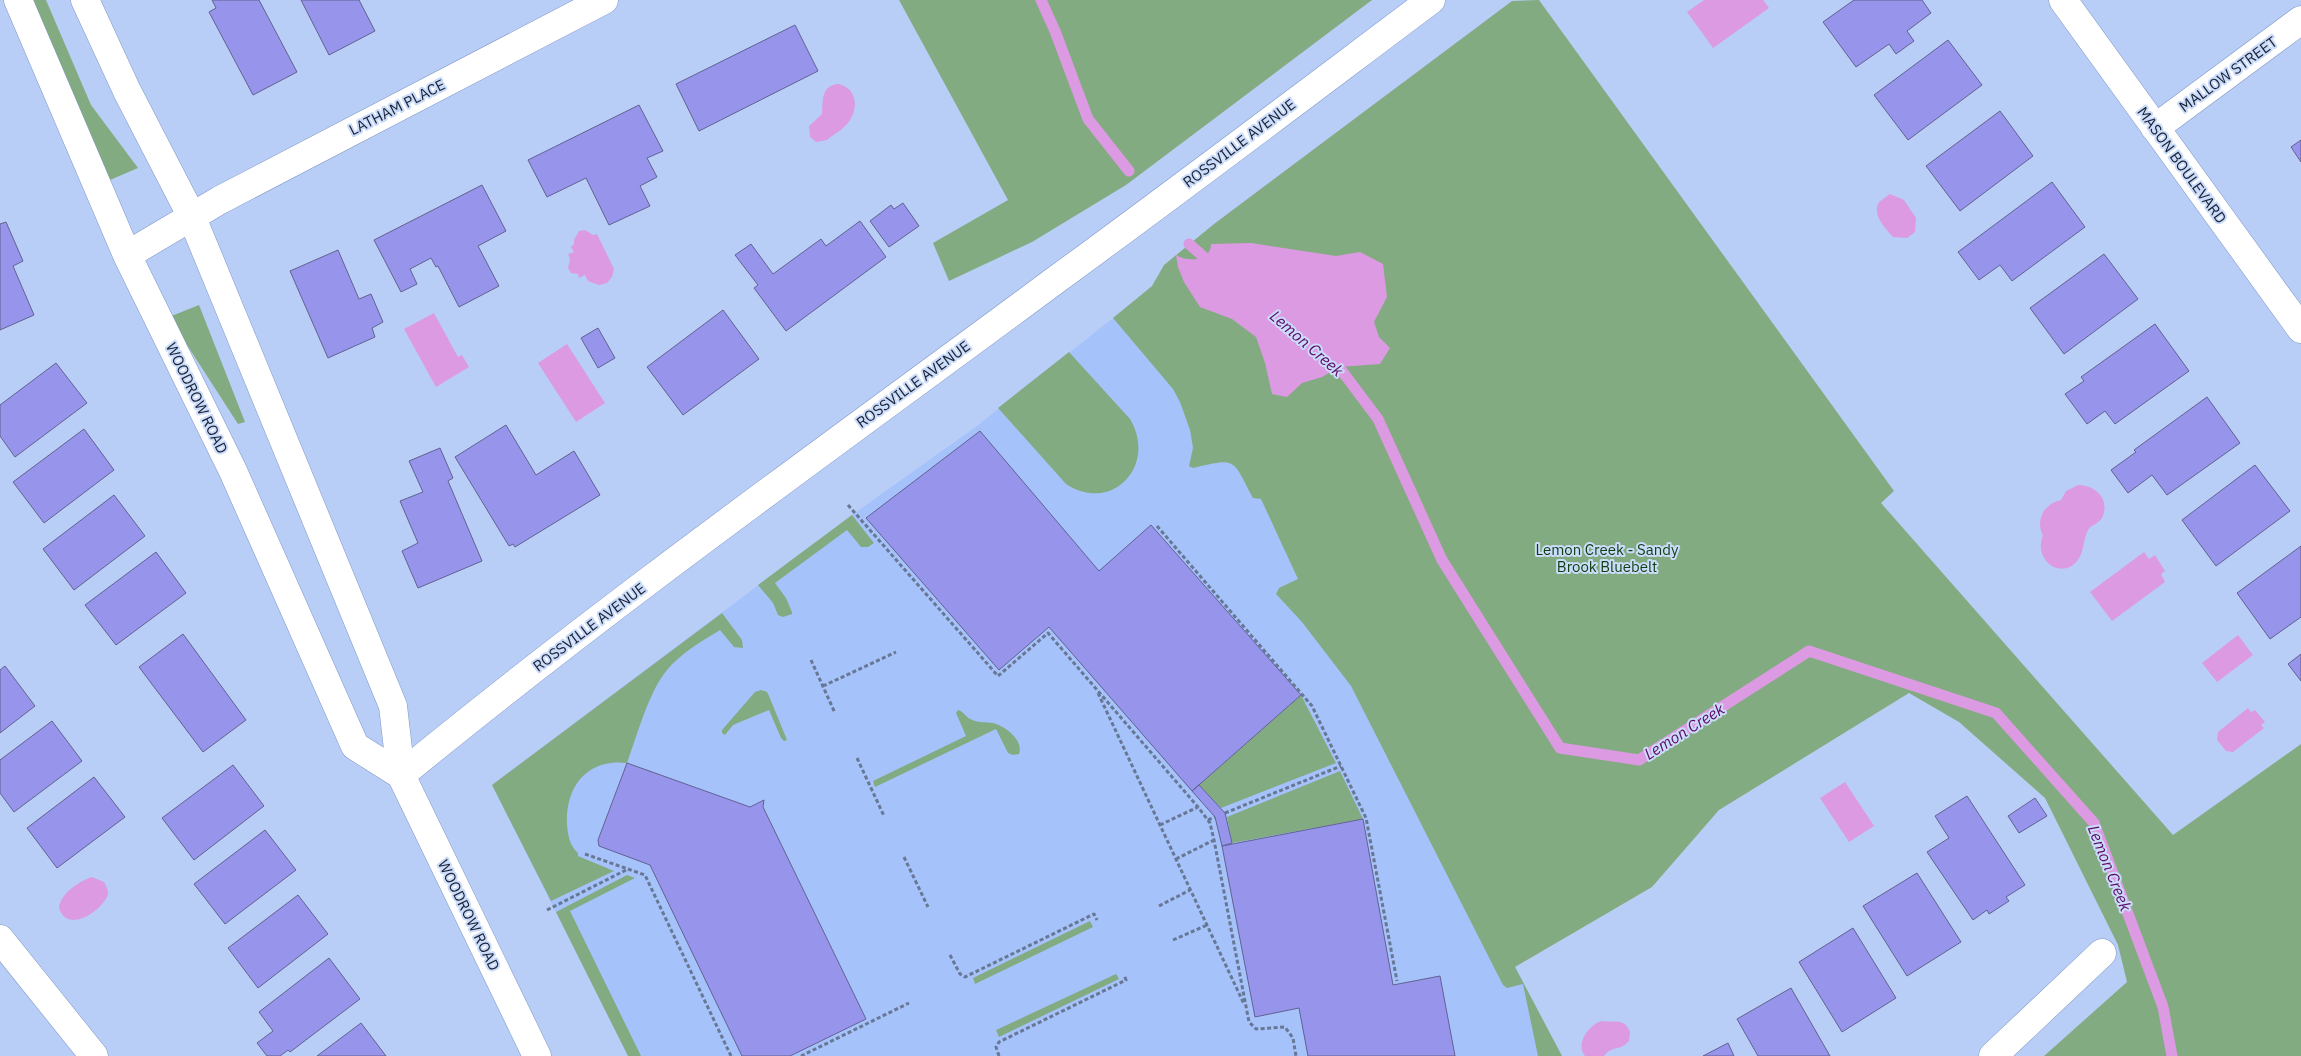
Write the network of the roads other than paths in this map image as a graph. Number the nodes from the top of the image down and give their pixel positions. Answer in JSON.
{"nodes":[{"id":1,"x":18,"y":0,"type":"edge"},
{"id":2,"x":85,"y":0,"type":"edge"},
{"id":3,"x":604,"y":0,"type":"edge"},
{"id":4,"x":1431,"y":0,"type":"edge"},
{"id":5,"x":2063,"y":0,"type":"edge"},
{"id":6,"x":2301,"y":20,"type":"edge"},
{"id":7,"x":2155,"y":128,"type":"junction"},
{"id":8,"x":191,"y":215,"type":"junction"},
{"id":9,"x":127,"y":255,"type":"junction"},
{"id":10,"x":2301,"y":329,"type":"edge"},
{"id":11,"x":401,"y":775,"type":"junction"},
{"id":12,"x":0,"y":939,"type":"edge"},
{"id":13,"x":2102,"y":953,"type":"dead end"},
{"id":14,"x":94,"y":1056,"type":"edge"},
{"id":15,"x":538,"y":1056,"type":"edge"},
{"id":16,"x":1993,"y":1056,"type":"edge"}],
"edges":[{"from":1,"to":9,"type":"street","name":"WOODROW ROAD"},
{"from":2,"to":8,"type":"street","name":"WOODROW ROAD"},
{"from":3,"to":8,"type":"street","name":"LATHAM PLACE"},
{"from":4,"to":11,"type":"street","name":"ROSSVILLE AVENUE"},
{"from":5,"to":7,"type":"street","name":"MASON BOULEVARD"},
{"from":6,"to":7,"type":"street","name":"MALLOW STREET"},
{"from":7,"to":10,"type":"street","name":"MASON BOULEVARD"},
{"from":8,"to":9,"type":"street","name":"LATHAM PLACE"},
{"from":8,"to":11,"type":"street","name":"WOODROW ROAD"},
{"from":9,"to":11,"type":"street","name":"WOODROW ROAD"},
{"from":11,"to":15,"type":"street","name":"WOODROW ROAD"},
{"from":12,"to":14,"type":"street"},
{"from":13,"to":16,"type":"street"}]}
